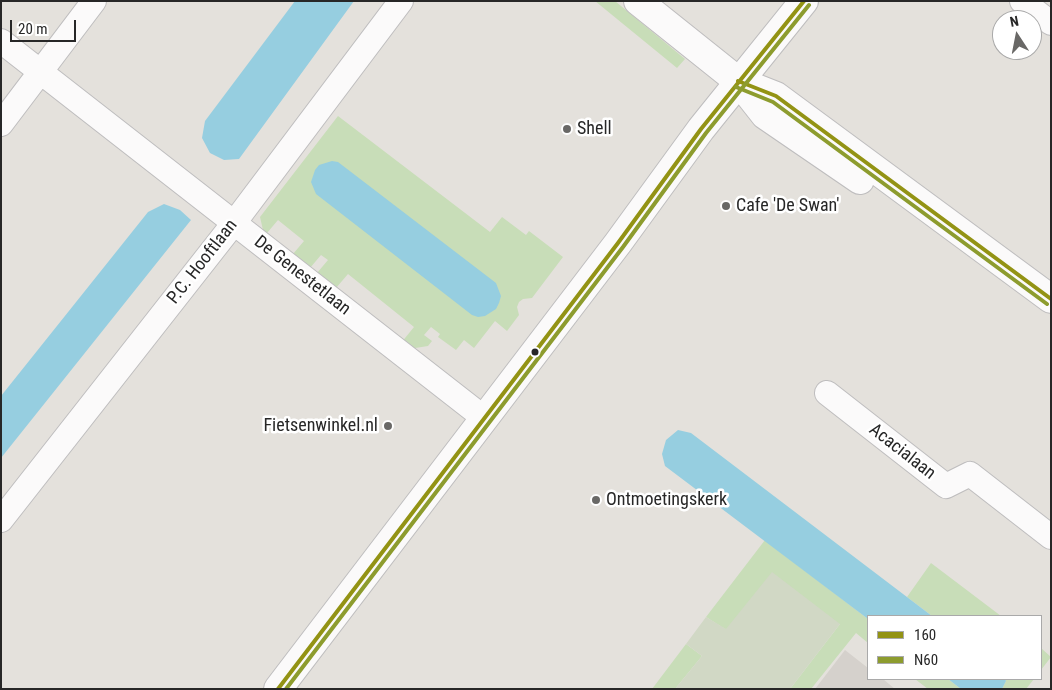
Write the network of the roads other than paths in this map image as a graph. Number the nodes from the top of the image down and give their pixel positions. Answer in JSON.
{"nodes":[{"id":1,"x":94,"y":1,"type":"edge"},
{"id":2,"x":401,"y":1,"type":"edge"},
{"id":3,"x":638,"y":1,"type":"edge"},
{"id":4,"x":804,"y":1,"type":"edge"},
{"id":5,"x":1022,"y":1,"type":"edge"},
{"id":6,"x":1051,"y":23,"type":"edge"},
{"id":7,"x":1,"y":41,"type":"edge"},
{"id":8,"x":40,"y":72,"type":"junction"},
{"id":9,"x":738,"y":81,"type":"junction"},
{"id":10,"x":1,"y":124,"type":"edge"},
{"id":11,"x":234,"y":223,"type":"junction"},
{"id":12,"x":1051,"y":299,"type":"edge"},
{"id":13,"x":1051,"y":318,"type":"edge"},
{"id":14,"x":827,"y":393,"type":"dead end"},
{"id":15,"x":484,"y":418,"type":"junction"},
{"id":16,"x":1,"y":520,"type":"edge"},
{"id":17,"x":1051,"y":537,"type":"edge"},
{"id":18,"x":278,"y":689,"type":"edge"}],
"edges":[{"from":1,"to":8,"type":"street"},
{"from":2,"to":11,"type":"street","name":"P.C. Hooftlaan"},
{"from":3,"to":9,"type":"street"},
{"from":4,"to":9,"type":"street"},
{"from":5,"to":6,"type":"street"},
{"from":7,"to":8,"type":"street","name":"De Genestetlaan"},
{"from":8,"to":10,"type":"street"},
{"from":8,"to":11,"type":"street","name":"De Genestetlaan"},
{"from":9,"to":12,"type":"street"},
{"from":9,"to":13,"type":"street"},
{"from":9,"to":15,"type":"street"},
{"from":11,"to":15,"type":"street","name":"De Genestetlaan"},
{"from":11,"to":16,"type":"street","name":"P.C. Hooftlaan"},
{"from":14,"to":17,"type":"street","name":"Acacialaan"},
{"from":15,"to":18,"type":"street"}]}
